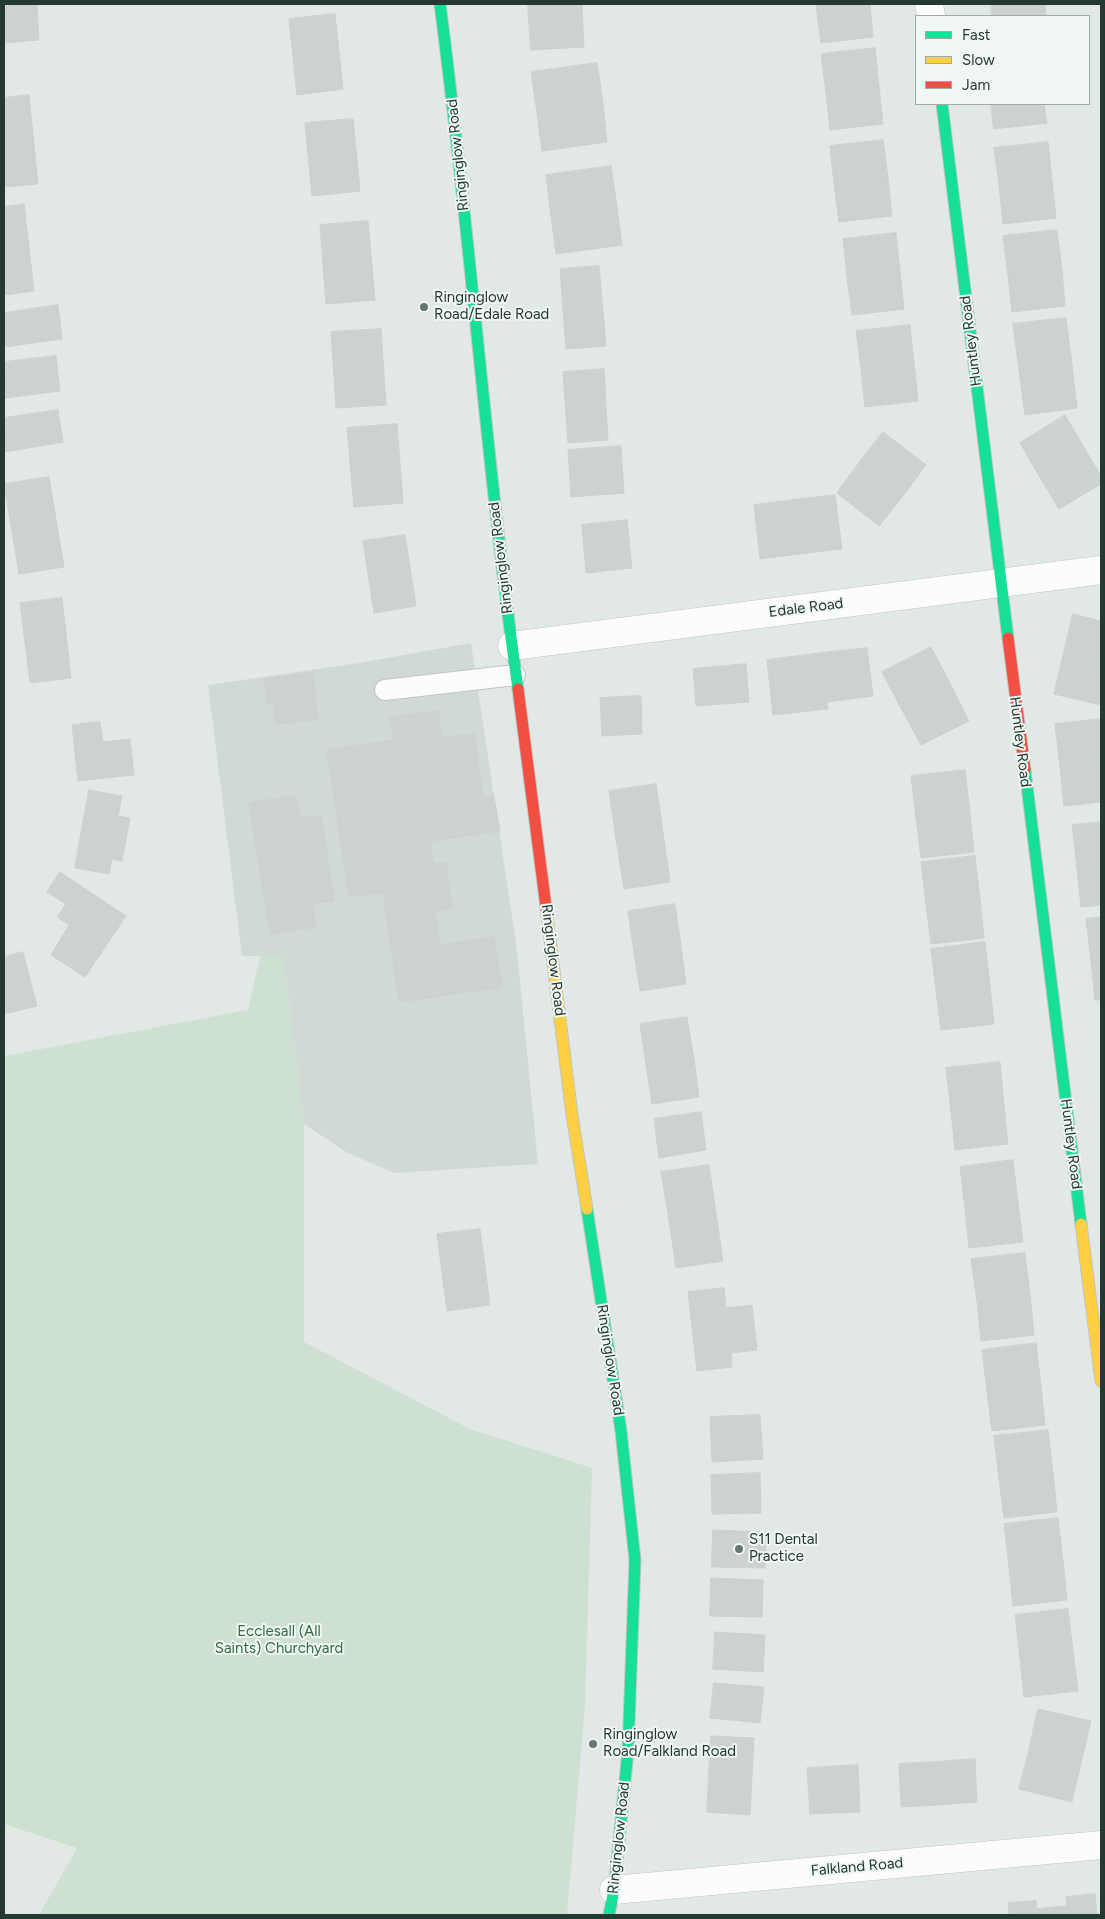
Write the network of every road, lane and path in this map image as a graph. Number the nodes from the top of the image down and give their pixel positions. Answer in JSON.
{"nodes":[{"id":1,"x":440,"y":4,"type":"edge"},
{"id":2,"x":942,"y":105,"type":"edge"},
{"id":3,"x":1101,"y":570,"type":"edge"},
{"id":4,"x":1000,"y":583,"type":"junction"},
{"id":5,"x":512,"y":646,"type":"junction"},
{"id":6,"x":515,"y":675,"type":"junction"},
{"id":7,"x":385,"y":690,"type":"dead end"},
{"id":8,"x":1101,"y":1381,"type":"edge"},
{"id":9,"x":1101,"y":1845,"type":"edge"},
{"id":10,"x":611,"y":1902,"type":"edge"}],
"edges":[{"from":1,"to":5,"type":"street","name":"Ringinglow Road"},
{"from":2,"to":4,"type":"street","name":"Huntley Road"},
{"from":3,"to":4,"type":"street","name":"Edale Road"},
{"from":4,"to":5,"type":"street","name":"Edale Road"},
{"from":4,"to":8,"type":"street","name":"Huntley Road"},
{"from":5,"to":6,"type":"street","name":"Ringinglow Road"},
{"from":6,"to":7,"type":"lane"},
{"from":6,"to":10,"type":"street","name":"Ringinglow Road"},
{"from":9,"to":10,"type":"street","name":"Falkland Road"}]}
